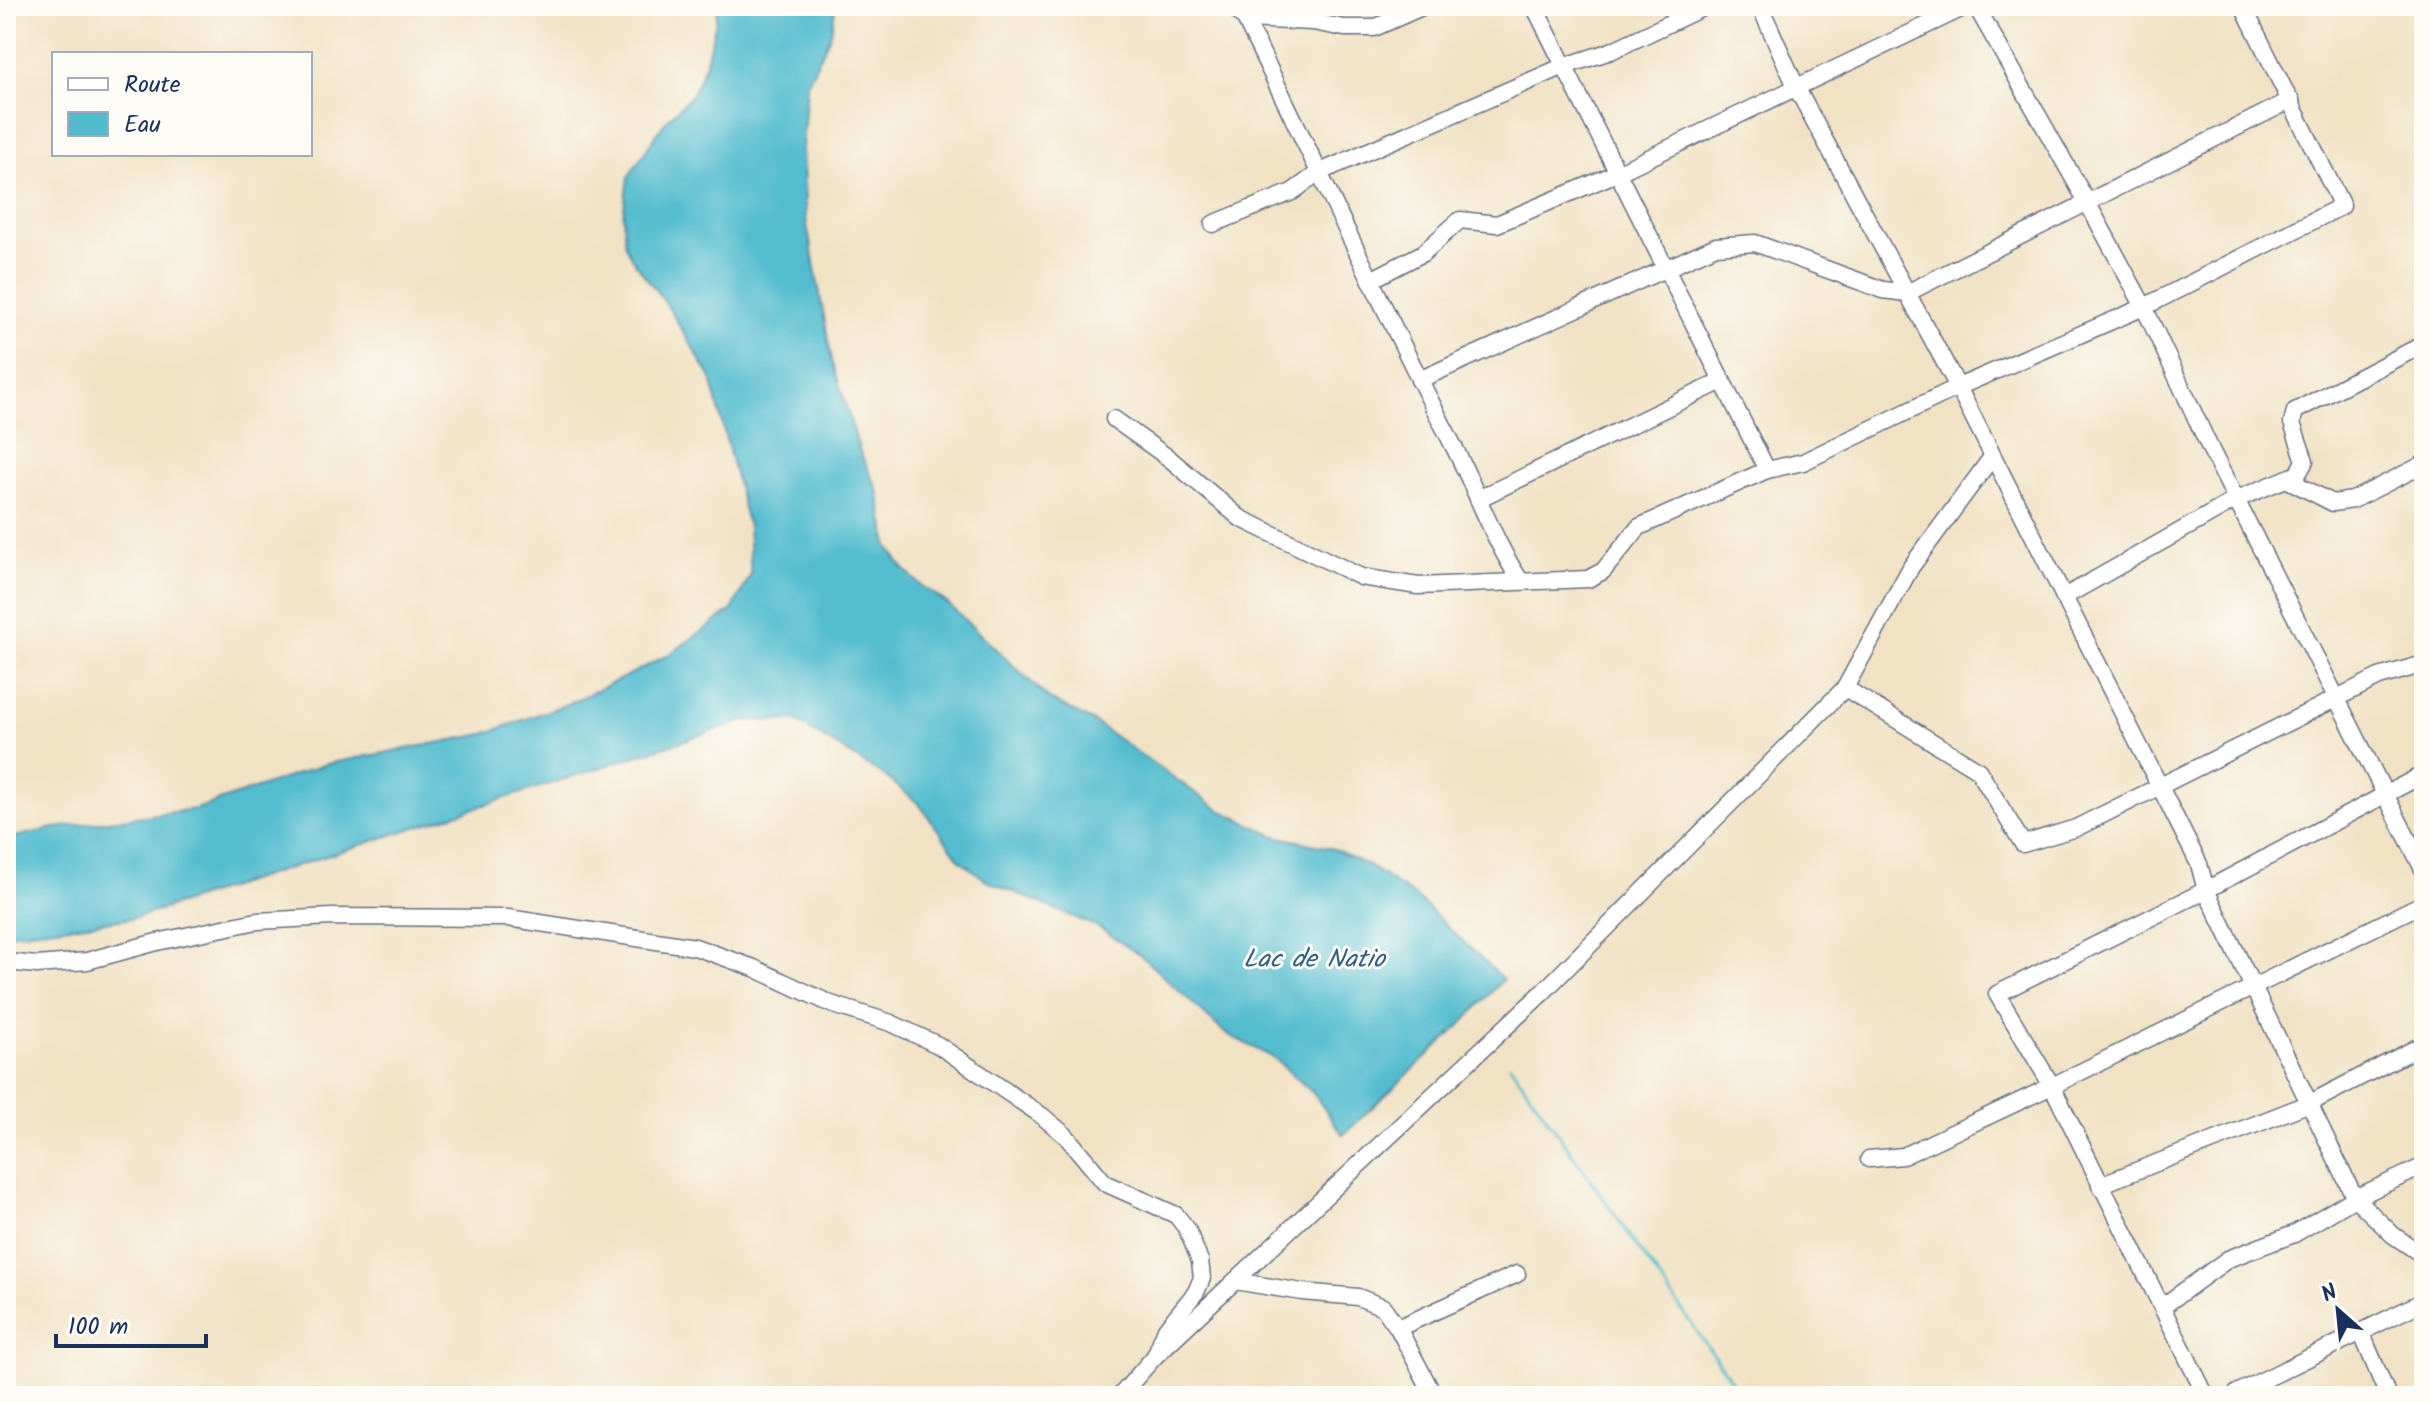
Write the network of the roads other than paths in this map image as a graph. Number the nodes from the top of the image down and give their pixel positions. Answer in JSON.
{"nodes":[{"id":1,"x":1233,"y":6,"type":"edge"},
{"id":2,"x":1424,"y":6,"type":"edge"},
{"id":3,"x":1534,"y":6,"type":"edge"},
{"id":4,"x":1706,"y":6,"type":"edge"},
{"id":5,"x":1760,"y":6,"type":"edge"},
{"id":6,"x":1967,"y":6,"type":"edge"},
{"id":7,"x":1976,"y":6,"type":"edge"},
{"id":8,"x":2243,"y":6,"type":"edge"},
{"id":9,"x":1245,"y":19,"type":"junction"},
{"id":10,"x":1562,"y":67,"type":"junction"},
{"id":11,"x":1797,"y":89,"type":"junction"},
{"id":12,"x":2291,"y":100,"type":"junction"},
{"id":13,"x":1320,"y":172,"type":"junction"},
{"id":14,"x":1617,"y":173,"type":"junction"},
{"id":15,"x":2087,"y":202,"type":"junction"},
{"id":16,"x":1213,"y":224,"type":"dead end"},
{"id":17,"x":1665,"y":268,"type":"junction"},
{"id":18,"x":1371,"y":280,"type":"junction"},
{"id":19,"x":1907,"y":293,"type":"junction"},
{"id":20,"x":2144,"y":307,"type":"junction"},
{"id":21,"x":2424,"y":344,"type":"edge"},
{"id":22,"x":1419,"y":380,"type":"junction"},
{"id":23,"x":1722,"y":381,"type":"junction"},
{"id":24,"x":1958,"y":387,"type":"junction"},
{"id":25,"x":1114,"y":419,"type":"dead end"},
{"id":26,"x":1992,"y":457,"type":"junction"},
{"id":27,"x":2424,"y":464,"type":"edge"},
{"id":28,"x":1767,"y":470,"type":"junction"},
{"id":29,"x":2286,"y":479,"type":"junction"},
{"id":30,"x":1478,"y":499,"type":"junction"},
{"id":31,"x":2237,"y":499,"type":"junction"},
{"id":32,"x":1520,"y":580,"type":"junction"},
{"id":33,"x":2064,"y":597,"type":"junction"},
{"id":34,"x":2424,"y":664,"type":"edge"},
{"id":35,"x":1845,"y":688,"type":"junction"},
{"id":36,"x":2338,"y":698,"type":"junction"},
{"id":37,"x":2424,"y":774,"type":"edge"},
{"id":38,"x":2159,"y":786,"type":"junction"},
{"id":39,"x":2387,"y":793,"type":"junction"},
{"id":40,"x":2424,"y":871,"type":"edge"},
{"id":41,"x":2206,"y":890,"type":"junction"},
{"id":42,"x":2424,"y":903,"type":"edge"},
{"id":43,"x":6,"y":962,"type":"edge"},
{"id":44,"x":2252,"y":989,"type":"junction"},
{"id":45,"x":2424,"y":1044,"type":"edge"},
{"id":46,"x":2052,"y":1086,"type":"junction"},
{"id":47,"x":2310,"y":1103,"type":"junction"},
{"id":48,"x":1869,"y":1159,"type":"dead end"},
{"id":49,"x":2424,"y":1166,"type":"edge"},
{"id":50,"x":2100,"y":1185,"type":"junction"},
{"id":51,"x":2355,"y":1198,"type":"junction"},
{"id":52,"x":2424,"y":1256,"type":"edge"},
{"id":53,"x":1517,"y":1274,"type":"dead end"},
{"id":54,"x":1235,"y":1281,"type":"junction"},
{"id":55,"x":2424,"y":1301,"type":"edge"},
{"id":56,"x":2162,"y":1307,"type":"junction"},
{"id":57,"x":1398,"y":1328,"type":"junction"},
{"id":58,"x":2361,"y":1332,"type":"junction"},
{"id":59,"x":1155,"y":1356,"type":"junction"},
{"id":60,"x":2237,"y":1393,"type":"dead end"},
{"id":61,"x":1120,"y":1396,"type":"edge"},
{"id":62,"x":1434,"y":1396,"type":"edge"},
{"id":63,"x":2206,"y":1396,"type":"edge"},
{"id":64,"x":2388,"y":1396,"type":"edge"}],
"edges":[{"from":1,"to":9,"type":"street"},
{"from":2,"to":9,"type":"street"},
{"from":3,"to":10,"type":"street"},
{"from":4,"to":10,"type":"street"},
{"from":5,"to":11,"type":"street"},
{"from":6,"to":11,"type":"street"},
{"from":7,"to":15,"type":"street"},
{"from":8,"to":12,"type":"street"},
{"from":9,"to":13,"type":"street"},
{"from":10,"to":13,"type":"street"},
{"from":10,"to":14,"type":"street"},
{"from":11,"to":14,"type":"street"},
{"from":11,"to":19,"type":"street"},
{"from":12,"to":15,"type":"street"},
{"from":12,"to":20,"type":"street"},
{"from":13,"to":16,"type":"street"},
{"from":13,"to":18,"type":"street"},
{"from":14,"to":17,"type":"street"},
{"from":14,"to":18,"type":"street"},
{"from":15,"to":19,"type":"street"},
{"from":15,"to":20,"type":"street"},
{"from":17,"to":19,"type":"street"},
{"from":17,"to":22,"type":"street"},
{"from":17,"to":23,"type":"street"},
{"from":18,"to":22,"type":"street"},
{"from":19,"to":24,"type":"street"},
{"from":20,"to":24,"type":"street"},
{"from":20,"to":31,"type":"street"},
{"from":21,"to":29,"type":"street"},
{"from":22,"to":30,"type":"street"},
{"from":23,"to":28,"type":"street"},
{"from":23,"to":30,"type":"street"},
{"from":24,"to":26,"type":"street"},
{"from":24,"to":28,"type":"street"},
{"from":25,"to":32,"type":"street"},
{"from":26,"to":33,"type":"street"},
{"from":26,"to":35,"type":"street"},
{"from":27,"to":29,"type":"street"},
{"from":28,"to":32,"type":"street"},
{"from":29,"to":31,"type":"street"},
{"from":30,"to":32,"type":"street"},
{"from":31,"to":33,"type":"street"},
{"from":31,"to":36,"type":"street"},
{"from":33,"to":38,"type":"street"},
{"from":34,"to":36,"type":"street"},
{"from":35,"to":38,"type":"street"},
{"from":35,"to":54,"type":"street"},
{"from":36,"to":38,"type":"street"},
{"from":36,"to":39,"type":"street"},
{"from":37,"to":39,"type":"street"},
{"from":38,"to":41,"type":"street"},
{"from":39,"to":40,"type":"street"},
{"from":39,"to":41,"type":"street"},
{"from":41,"to":44,"type":"street"},
{"from":41,"to":46,"type":"street"},
{"from":42,"to":44,"type":"street"},
{"from":43,"to":59,"type":"street"},
{"from":44,"to":46,"type":"street"},
{"from":44,"to":47,"type":"street"},
{"from":45,"to":47,"type":"street"},
{"from":46,"to":48,"type":"street"},
{"from":46,"to":50,"type":"street"},
{"from":47,"to":50,"type":"street"},
{"from":47,"to":51,"type":"street"},
{"from":49,"to":51,"type":"street"},
{"from":50,"to":56,"type":"street"},
{"from":51,"to":52,"type":"street"},
{"from":51,"to":56,"type":"street"},
{"from":53,"to":57,"type":"street"},
{"from":54,"to":57,"type":"street"},
{"from":54,"to":59,"type":"street"},
{"from":55,"to":58,"type":"street"},
{"from":56,"to":63,"type":"street"},
{"from":57,"to":62,"type":"street"},
{"from":58,"to":60,"type":"street"},
{"from":58,"to":64,"type":"street"},
{"from":59,"to":61,"type":"street"}]}
